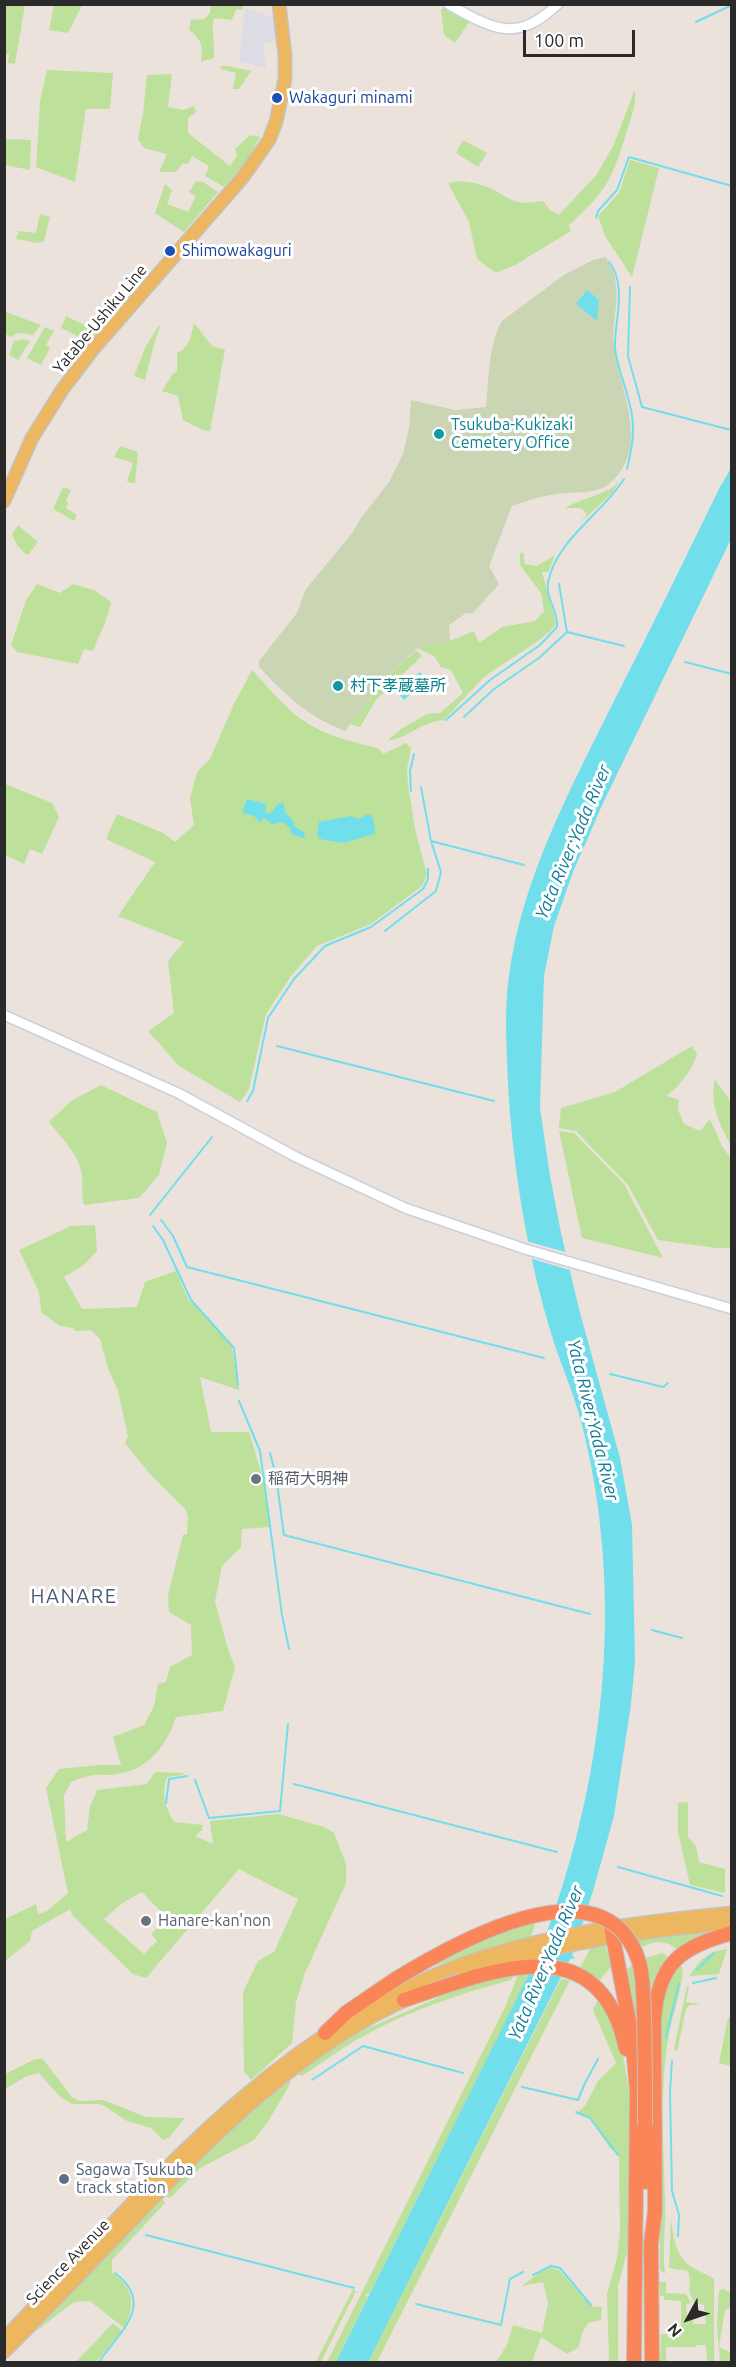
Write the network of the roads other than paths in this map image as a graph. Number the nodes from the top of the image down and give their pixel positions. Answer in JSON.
{"nodes":[{"id":1,"x":279,"y":4,"type":"edge"},
{"id":2,"x":448,"y":4,"type":"edge"},
{"id":3,"x":558,"y":4,"type":"edge"},
{"id":4,"x":4,"y":501,"type":"edge"},
{"id":5,"x":4,"y":1015,"type":"edge"},
{"id":6,"x":732,"y":1309,"type":"edge"},
{"id":7,"x":732,"y":1913,"type":"edge"},
{"id":8,"x":732,"y":1923,"type":"edge"},
{"id":9,"x":612,"y":1932,"type":"junction"},
{"id":10,"x":732,"y":1933,"type":"edge"},
{"id":11,"x":404,"y":2000,"type":"junction"},
{"id":12,"x":325,"y":2033,"type":"junction"},
{"id":13,"x":287,"y":2066,"type":"junction"},
{"id":14,"x":635,"y":2110,"type":"junction"},
{"id":15,"x":651,"y":2244,"type":"junction"},
{"id":16,"x":4,"y":2339,"type":"edge"},
{"id":17,"x":4,"y":2352,"type":"edge"},
{"id":18,"x":634,"y":2362,"type":"edge"},
{"id":19,"x":652,"y":2362,"type":"edge"}],
"edges":[{"from":1,"to":4,"type":"main road","name":"Yatabe-Ushiku Line"},
{"from":2,"to":3,"type":"street"},
{"from":5,"to":6,"type":"street"},
{"from":7,"to":9,"type":"main road"},
{"from":8,"to":9,"type":"main road"},
{"from":9,"to":11,"type":"main road"},
{"from":9,"to":12,"type":"main road"},
{"from":9,"to":14,"type":"highway"},
{"from":10,"to":15,"type":"highway"},
{"from":11,"to":13,"type":"main road"},
{"from":11,"to":14,"type":"highway"},
{"from":12,"to":13,"type":"main road"},
{"from":12,"to":15,"type":"highway","bridge":true},
{"from":13,"to":16,"type":"main road","name":"Science Avenue"},
{"from":13,"to":17,"type":"main road","name":"Science Avenue"},
{"from":14,"to":18,"type":"highway"},
{"from":15,"to":19,"type":"highway"}]}
